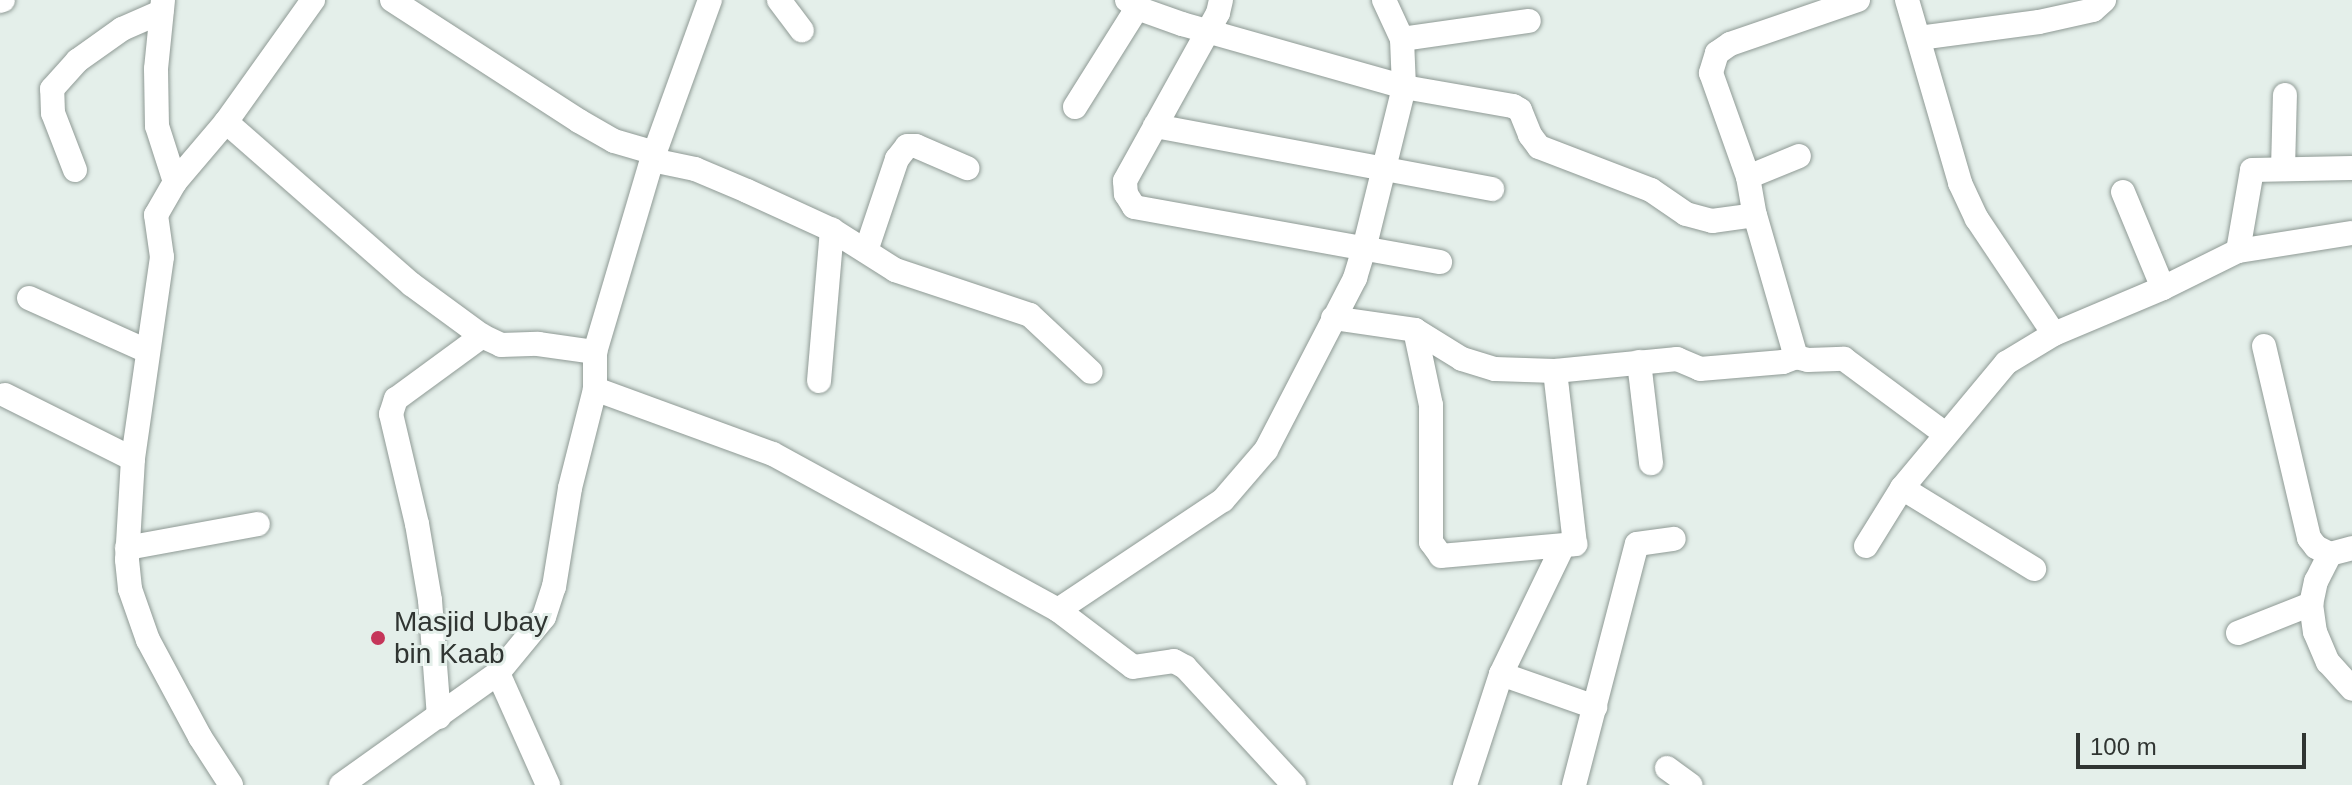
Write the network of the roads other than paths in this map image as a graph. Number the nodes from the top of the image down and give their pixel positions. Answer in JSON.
{"nodes":[{"id":1,"x":313,"y":0,"type":"edge"},
{"id":2,"x":392,"y":0,"type":"edge"},
{"id":3,"x":710,"y":0,"type":"edge"},
{"id":4,"x":779,"y":0,"type":"edge"},
{"id":5,"x":1221,"y":0,"type":"edge"},
{"id":6,"x":1384,"y":0,"type":"edge"},
{"id":7,"x":1858,"y":0,"type":"edge"},
{"id":8,"x":1907,"y":0,"type":"edge"},
{"id":9,"x":2104,"y":0,"type":"edge"},
{"id":10,"x":164,"y":4,"type":"edge"},
{"id":11,"x":1132,"y":4,"type":"edge"},
{"id":12,"x":1529,"y":21,"type":"dead end"},
{"id":13,"x":802,"y":30,"type":"dead end"},
{"id":14,"x":1208,"y":31,"type":"junction"},
{"id":15,"x":1919,"y":38,"type":"junction"},
{"id":16,"x":1402,"y":39,"type":"junction"},
{"id":17,"x":1404,"y":87,"type":"junction"},
{"id":18,"x":2285,"y":95,"type":"dead end"},
{"id":19,"x":1075,"y":107,"type":"dead end"},
{"id":20,"x":226,"y":122,"type":"junction"},
{"id":21,"x":1155,"y":126,"type":"junction"},
{"id":22,"x":1799,"y":156,"type":"dead end"},
{"id":23,"x":653,"y":157,"type":"junction"},
{"id":24,"x":967,"y":168,"type":"dead end"},
{"id":25,"x":2352,"y":168,"type":"edge"},
{"id":26,"x":1383,"y":169,"type":"junction"},
{"id":27,"x":2283,"y":169,"type":"junction"},
{"id":28,"x":75,"y":170,"type":"dead end"},
{"id":29,"x":1748,"y":177,"type":"junction"},
{"id":30,"x":175,"y":182,"type":"junction"},
{"id":31,"x":1492,"y":189,"type":"dead end"},
{"id":32,"x":2123,"y":192,"type":"dead end"},
{"id":33,"x":1755,"y":215,"type":"junction"},
{"id":34,"x":832,"y":230,"type":"junction"},
{"id":35,"x":2352,"y":233,"type":"edge"},
{"id":36,"x":1364,"y":249,"type":"junction"},
{"id":37,"x":866,"y":251,"type":"junction"},
{"id":38,"x":2238,"y":251,"type":"junction"},
{"id":39,"x":1440,"y":262,"type":"dead end"},
{"id":40,"x":2163,"y":288,"type":"junction"},
{"id":41,"x":29,"y":298,"type":"dead end"},
{"id":42,"x":1333,"y":318,"type":"junction"},
{"id":43,"x":1415,"y":330,"type":"junction"},
{"id":44,"x":2054,"y":334,"type":"junction"},
{"id":45,"x":482,"y":336,"type":"junction"},
{"id":46,"x":2264,"y":346,"type":"dead end"},
{"id":47,"x":147,"y":351,"type":"junction"},
{"id":48,"x":595,"y":352,"type":"junction"},
{"id":49,"x":1796,"y":357,"type":"junction"},
{"id":50,"x":1639,"y":362,"type":"junction"},
{"id":51,"x":1555,"y":371,"type":"junction"},
{"id":52,"x":1091,"y":372,"type":"dead end"},
{"id":53,"x":819,"y":381,"type":"dead end"},
{"id":54,"x":595,"y":389,"type":"junction"},
{"id":55,"x":5,"y":395,"type":"dead end"},
{"id":56,"x":1944,"y":433,"type":"junction"},
{"id":57,"x":133,"y":459,"type":"junction"},
{"id":58,"x":1651,"y":463,"type":"dead end"},
{"id":59,"x":1902,"y":488,"type":"junction"},
{"id":60,"x":258,"y":524,"type":"dead end"},
{"id":61,"x":1674,"y":539,"type":"dead end"},
{"id":62,"x":1866,"y":546,"type":"dead end"},
{"id":63,"x":127,"y":548,"type":"junction"},
{"id":64,"x":1562,"y":548,"type":"junction"},
{"id":65,"x":2341,"y":551,"type":"edge"},
{"id":66,"x":2034,"y":569,"type":"dead end"},
{"id":67,"x":2311,"y":604,"type":"junction"},
{"id":68,"x":1058,"y":610,"type":"junction"},
{"id":69,"x":2238,"y":633,"type":"dead end"},
{"id":70,"x":498,"y":673,"type":"junction"},
{"id":71,"x":1501,"y":674,"type":"junction"},
{"id":72,"x":2348,"y":676,"type":"edge"},
{"id":73,"x":1595,"y":707,"type":"junction"},
{"id":74,"x":439,"y":717,"type":"junction"},
{"id":75,"x":1667,"y":768,"type":"dead end"},
{"id":76,"x":348,"y":783,"type":"edge"},
{"id":77,"x":231,"y":785,"type":"edge"},
{"id":78,"x":548,"y":785,"type":"edge"},
{"id":79,"x":1294,"y":785,"type":"edge"},
{"id":80,"x":1465,"y":785,"type":"edge"},
{"id":81,"x":1574,"y":785,"type":"edge"},
{"id":82,"x":1690,"y":785,"type":"edge"}],
"edges":[{"from":1,"to":20,"type":"street"},
{"from":2,"to":23,"type":"street"},
{"from":3,"to":23,"type":"street"},
{"from":4,"to":13,"type":"street"},
{"from":5,"to":14,"type":"street"},
{"from":6,"to":16,"type":"street"},
{"from":7,"to":29,"type":"street"},
{"from":8,"to":15,"type":"street"},
{"from":9,"to":15,"type":"street"},
{"from":10,"to":28,"type":"street"},
{"from":10,"to":30,"type":"street"},
{"from":11,"to":14,"type":"street"},
{"from":11,"to":19,"type":"street"},
{"from":12,"to":16,"type":"street"},
{"from":14,"to":17,"type":"street"},
{"from":14,"to":21,"type":"street"},
{"from":15,"to":44,"type":"street"},
{"from":16,"to":17,"type":"street"},
{"from":17,"to":26,"type":"street"},
{"from":17,"to":33,"type":"street"},
{"from":18,"to":27,"type":"street"},
{"from":20,"to":30,"type":"street"},
{"from":20,"to":45,"type":"street"},
{"from":21,"to":26,"type":"street"},
{"from":21,"to":36,"type":"street"},
{"from":22,"to":29,"type":"street"},
{"from":23,"to":34,"type":"street"},
{"from":23,"to":48,"type":"street"},
{"from":24,"to":37,"type":"street"},
{"from":25,"to":27,"type":"street"},
{"from":26,"to":31,"type":"street"},
{"from":26,"to":36,"type":"street"},
{"from":27,"to":38,"type":"street"},
{"from":29,"to":33,"type":"street"},
{"from":30,"to":47,"type":"street"},
{"from":32,"to":40,"type":"street"},
{"from":33,"to":49,"type":"street"},
{"from":34,"to":37,"type":"street"},
{"from":34,"to":53,"type":"street"},
{"from":35,"to":38,"type":"street"},
{"from":36,"to":39,"type":"street"},
{"from":36,"to":42,"type":"street"},
{"from":37,"to":52,"type":"street"},
{"from":38,"to":40,"type":"street"},
{"from":40,"to":44,"type":"street"},
{"from":41,"to":47,"type":"street"},
{"from":42,"to":43,"type":"street"},
{"from":42,"to":68,"type":"street"},
{"from":43,"to":51,"type":"street"},
{"from":43,"to":64,"type":"street"},
{"from":44,"to":56,"type":"street"},
{"from":45,"to":48,"type":"street"},
{"from":45,"to":74,"type":"street"},
{"from":46,"to":65,"type":"street"},
{"from":47,"to":57,"type":"street"},
{"from":48,"to":54,"type":"street"},
{"from":49,"to":50,"type":"street"},
{"from":49,"to":56,"type":"street"},
{"from":50,"to":51,"type":"street"},
{"from":50,"to":58,"type":"street"},
{"from":51,"to":64,"type":"street"},
{"from":54,"to":68,"type":"street"},
{"from":54,"to":70,"type":"street"},
{"from":55,"to":57,"type":"street"},
{"from":56,"to":59,"type":"street"},
{"from":57,"to":63,"type":"street"},
{"from":59,"to":62,"type":"street"},
{"from":59,"to":66,"type":"street"},
{"from":60,"to":63,"type":"street"},
{"from":61,"to":73,"type":"street"},
{"from":63,"to":77,"type":"street"},
{"from":64,"to":71,"type":"street"},
{"from":65,"to":67,"type":"street"},
{"from":67,"to":69,"type":"street"},
{"from":67,"to":72,"type":"street"},
{"from":68,"to":79,"type":"street"},
{"from":70,"to":74,"type":"street"},
{"from":70,"to":78,"type":"street"},
{"from":71,"to":73,"type":"street"},
{"from":71,"to":80,"type":"street"},
{"from":73,"to":81,"type":"street"},
{"from":74,"to":76,"type":"street"},
{"from":75,"to":82,"type":"street"}]}
